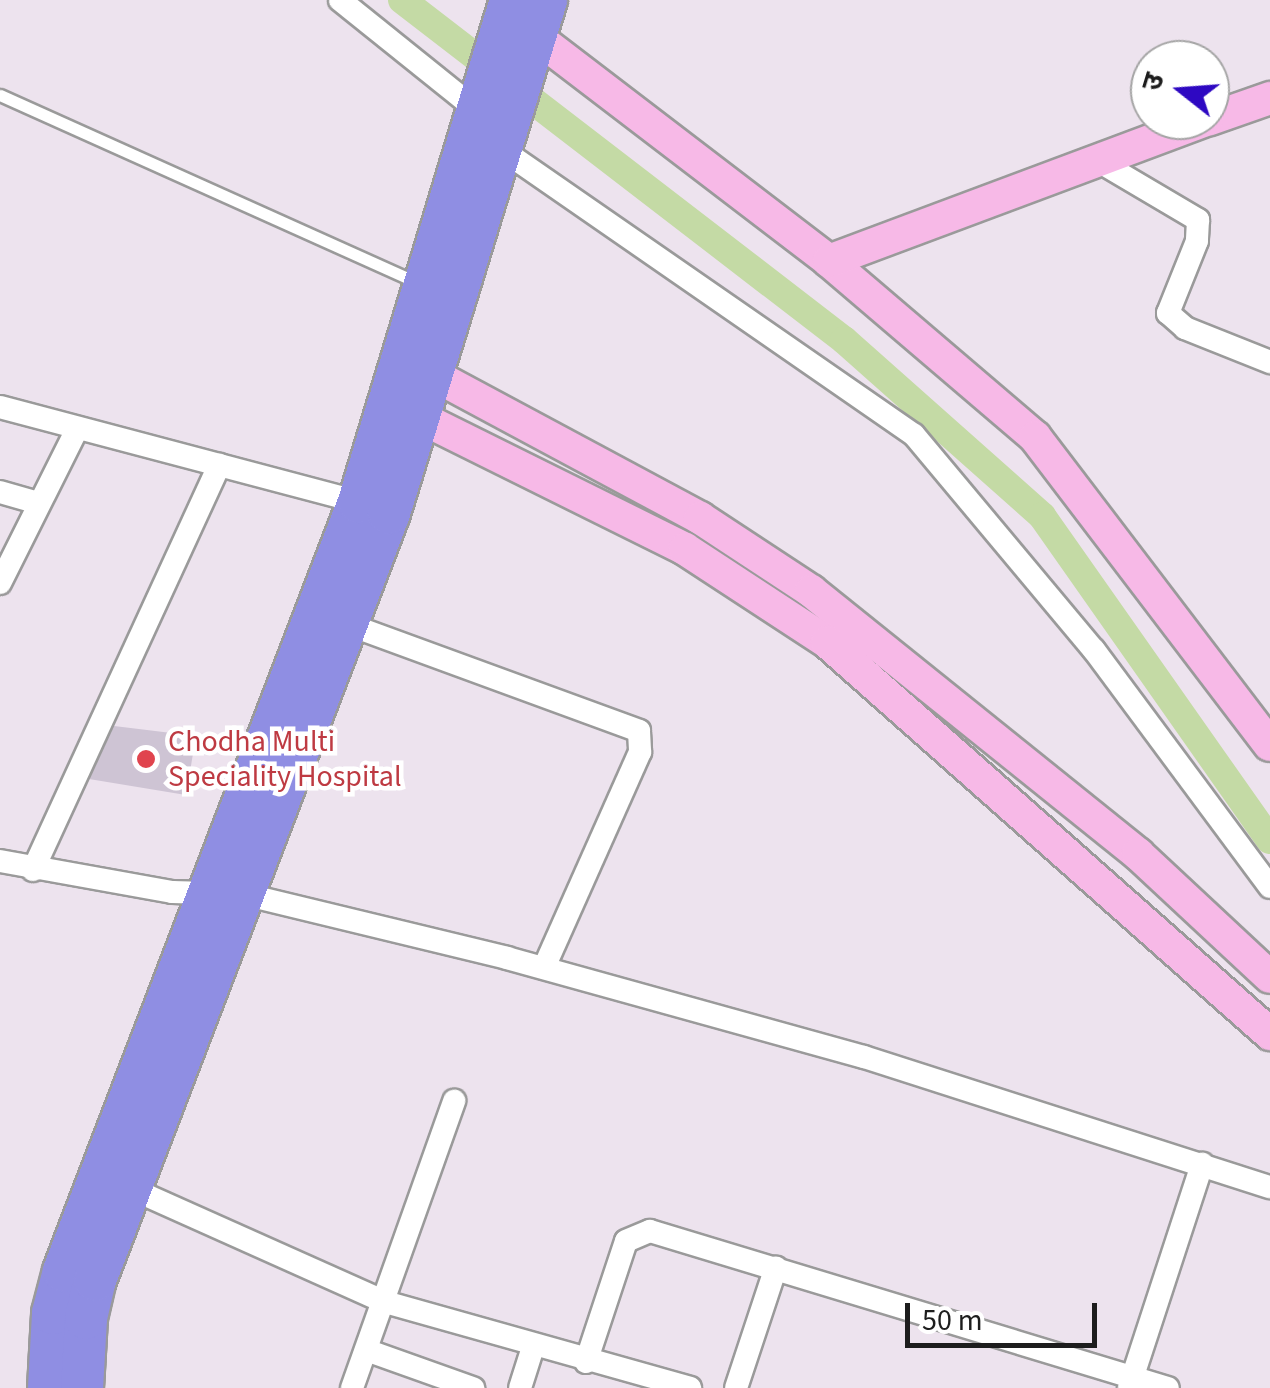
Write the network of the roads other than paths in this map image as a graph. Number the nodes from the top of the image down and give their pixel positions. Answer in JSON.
{"nodes":[{"id":1,"x":340,"y":0,"type":"edge"},
{"id":2,"x":507,"y":58,"type":"edge"},
{"id":3,"x":0,"y":95,"type":"edge"},
{"id":4,"x":1270,"y":98,"type":"edge"},
{"id":5,"x":1230,"y":112,"type":"edge"},
{"id":6,"x":1147,"y":140,"type":"edge"},
{"id":7,"x":1095,"y":158,"type":"junction"},
{"id":8,"x":828,"y":261,"type":"junction"},
{"id":9,"x":425,"y":286,"type":"junction"},
{"id":10,"x":1270,"y":362,"type":"edge"},
{"id":11,"x":418,"y":367,"type":"junction"},
{"id":12,"x":0,"y":407,"type":"edge"},
{"id":13,"x":406,"y":410,"type":"junction"},
{"id":14,"x":77,"y":428,"type":"junction"},
{"id":15,"x":219,"y":465,"type":"junction"},
{"id":16,"x":0,"y":492,"type":"edge"},
{"id":17,"x":359,"y":502,"type":"junction"},
{"id":18,"x":38,"y":503,"type":"junction"},
{"id":19,"x":700,"y":518,"type":"junction"},
{"id":20,"x":685,"y":549,"type":"junction"},
{"id":21,"x":0,"y":583,"type":"edge"},
{"id":22,"x":350,"y":624,"type":"junction"},
{"id":23,"x":1270,"y":745,"type":"edge"},
{"id":24,"x":0,"y":861,"type":"edge"},
{"id":25,"x":34,"y":870,"type":"junction"},
{"id":26,"x":1270,"y":886,"type":"edge"},
{"id":27,"x":225,"y":894,"type":"junction"},
{"id":28,"x":544,"y":968,"type":"junction"},
{"id":29,"x":1270,"y":977,"type":"edge"},
{"id":30,"x":1270,"y":1034,"type":"edge"},
{"id":31,"x":454,"y":1101,"type":"dead end"},
{"id":32,"x":1202,"y":1164,"type":"junction"},
{"id":33,"x":1270,"y":1187,"type":"edge"},
{"id":34,"x":130,"y":1188,"type":"junction"},
{"id":35,"x":776,"y":1266,"type":"junction"},
{"id":36,"x":385,"y":1302,"type":"junction"},
{"id":37,"x":533,"y":1347,"type":"junction"},
{"id":38,"x":366,"y":1350,"type":"junction"},
{"id":39,"x":586,"y":1362,"type":"junction"},
{"id":40,"x":1130,"y":1382,"type":"edge"},
{"id":41,"x":50,"y":1388,"type":"edge"},
{"id":42,"x":82,"y":1388,"type":"edge"},
{"id":43,"x":352,"y":1388,"type":"edge"},
{"id":44,"x":473,"y":1388,"type":"edge"},
{"id":45,"x":520,"y":1388,"type":"edge"},
{"id":46,"x":690,"y":1388,"type":"edge"},
{"id":47,"x":736,"y":1388,"type":"edge"},
{"id":48,"x":1168,"y":1388,"type":"edge"}],
"edges":[{"from":1,"to":2,"type":"street"},
{"from":2,"to":8,"type":"street"},
{"from":2,"to":9,"type":"highway"},
{"from":2,"to":11,"type":"highway"},
{"from":2,"to":26,"type":"street"},
{"from":3,"to":9,"type":"lane"},
{"from":4,"to":5,"type":"street"},
{"from":6,"to":7,"type":"street"},
{"from":7,"to":8,"type":"street"},
{"from":7,"to":10,"type":"street"},
{"from":8,"to":23,"type":"street"},
{"from":9,"to":11,"type":"highway"},
{"from":11,"to":13,"type":"highway"},
{"from":11,"to":19,"type":"street"},
{"from":12,"to":14,"type":"street"},
{"from":13,"to":17,"type":"highway"},
{"from":13,"to":20,"type":"street"},
{"from":13,"to":22,"type":"highway"},
{"from":14,"to":15,"type":"street"},
{"from":14,"to":18,"type":"street"},
{"from":15,"to":17,"type":"street"},
{"from":15,"to":25,"type":"street"},
{"from":16,"to":18,"type":"street"},
{"from":17,"to":27,"type":"highway"},
{"from":18,"to":21,"type":"street"},
{"from":19,"to":20,"type":"street"},
{"from":19,"to":29,"type":"street"},
{"from":20,"to":30,"type":"street"},
{"from":22,"to":27,"type":"highway"},
{"from":22,"to":28,"type":"street"},
{"from":24,"to":25,"type":"street"},
{"from":25,"to":27,"type":"street"},
{"from":27,"to":28,"type":"street"},
{"from":27,"to":34,"type":"highway"},
{"from":27,"to":41,"type":"highway"},
{"from":28,"to":32,"type":"street"},
{"from":31,"to":36,"type":"street"},
{"from":32,"to":33,"type":"street"},
{"from":32,"to":40,"type":"street"},
{"from":34,"to":36,"type":"street"},
{"from":34,"to":42,"type":"highway"},
{"from":35,"to":39,"type":"street"},
{"from":35,"to":40,"type":"street"},
{"from":35,"to":47,"type":"street"},
{"from":36,"to":37,"type":"street"},
{"from":36,"to":38,"type":"street"},
{"from":37,"to":39,"type":"street"},
{"from":37,"to":45,"type":"street"},
{"from":38,"to":43,"type":"street"},
{"from":38,"to":44,"type":"street"},
{"from":39,"to":46,"type":"street"},
{"from":40,"to":48,"type":"street"}]}
